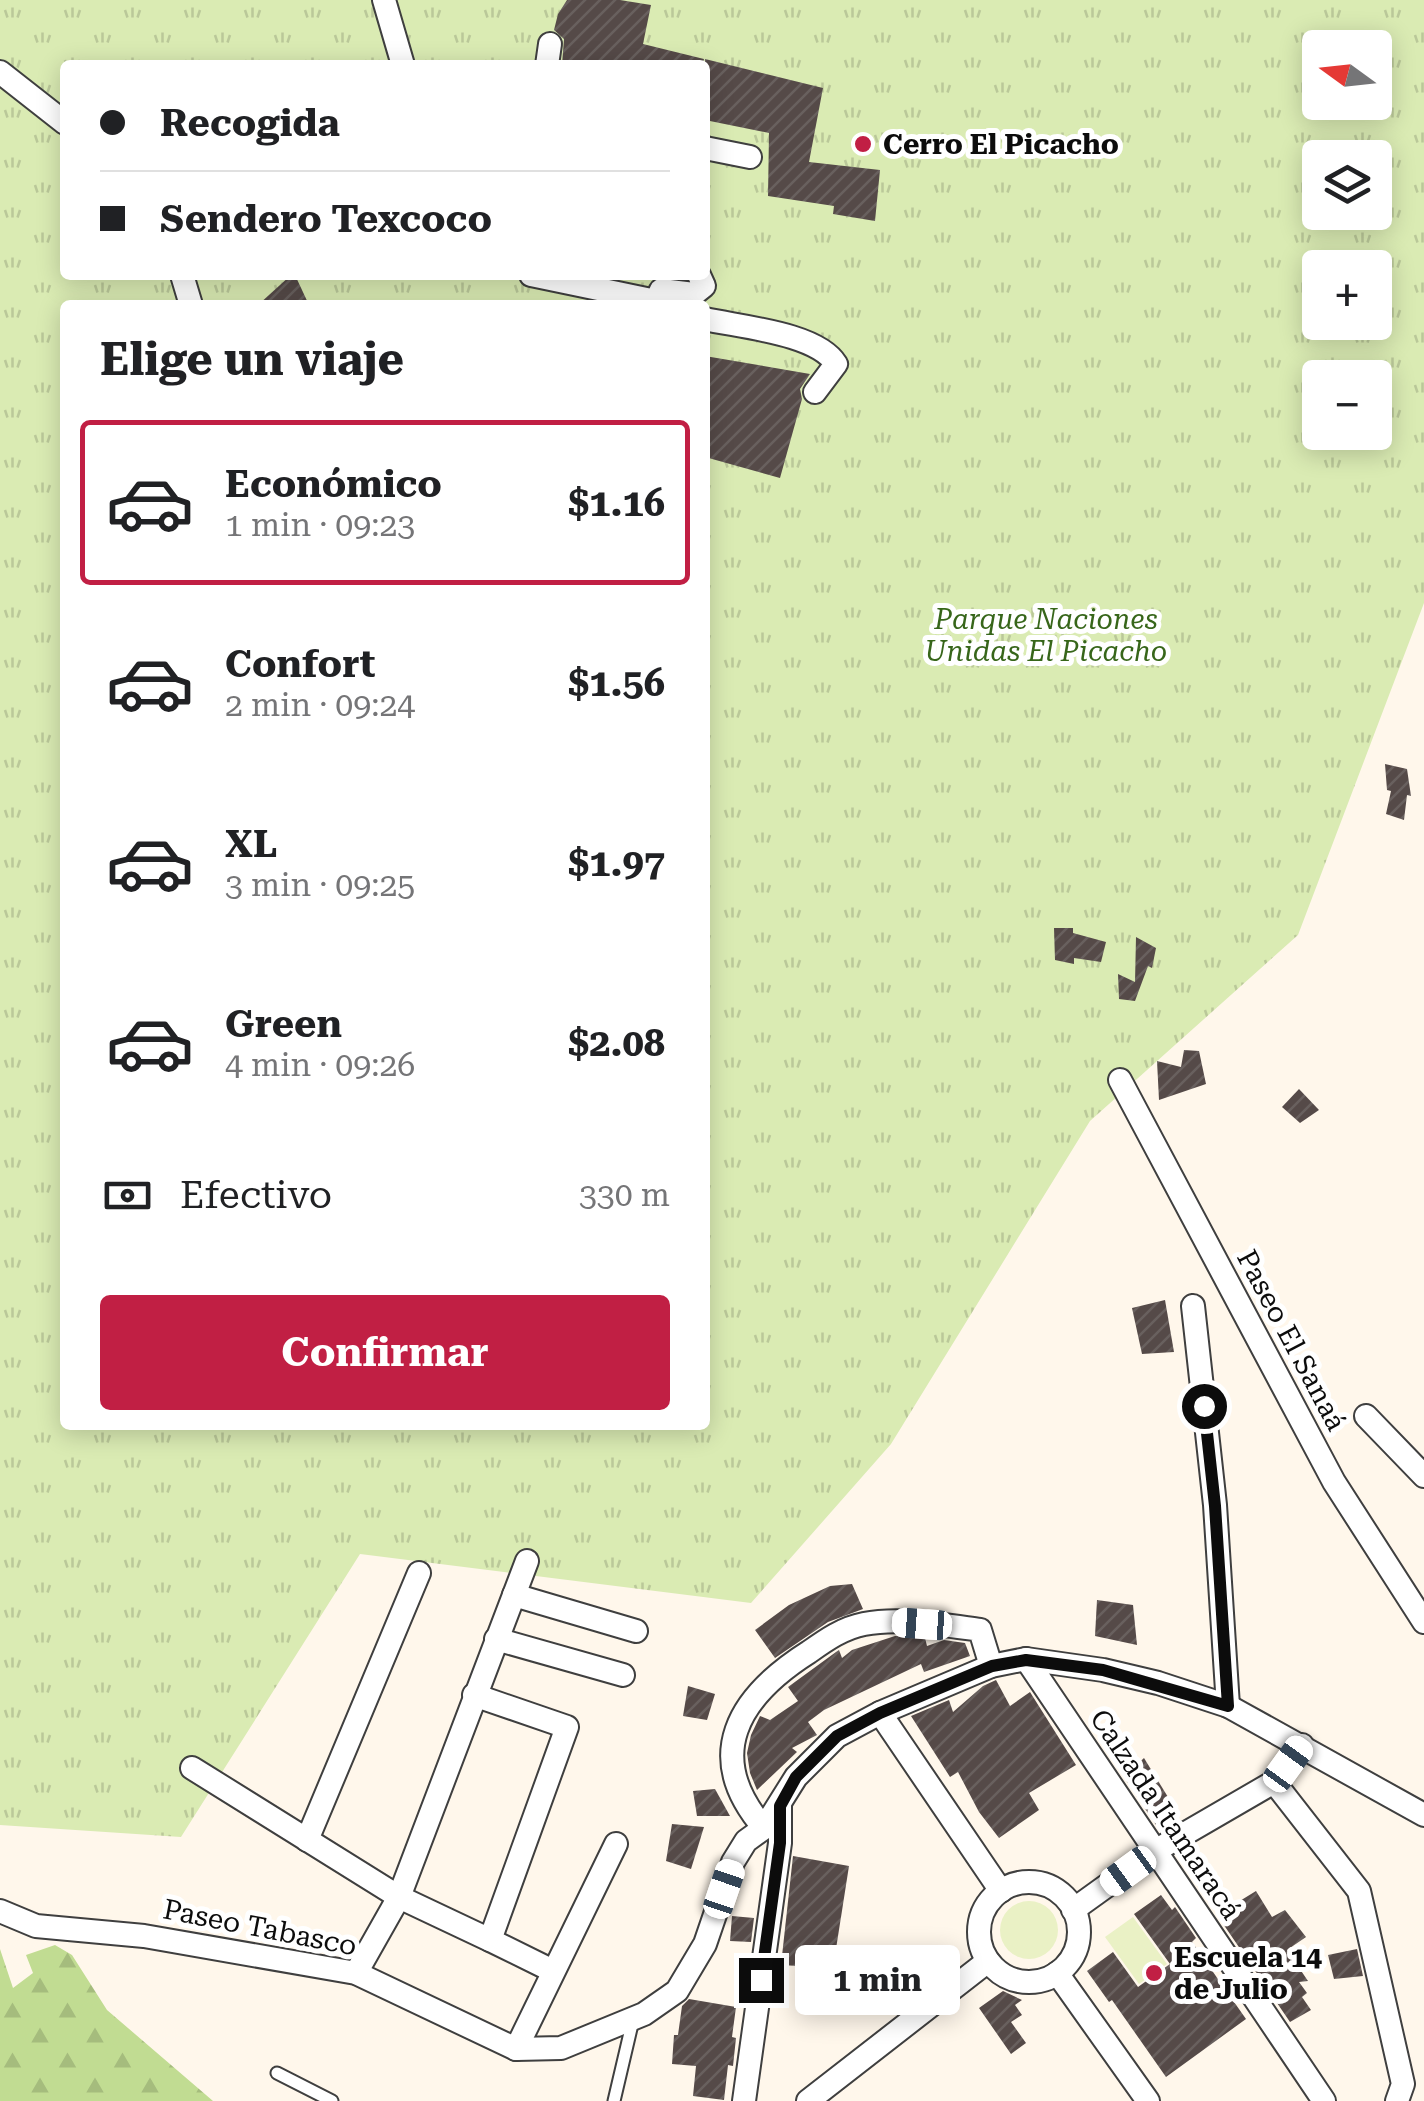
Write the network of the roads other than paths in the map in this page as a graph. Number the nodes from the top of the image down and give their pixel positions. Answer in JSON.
{"nodes":[{"id":1,"x":384,"y":0,"type":"edge"},
{"id":2,"x":402,"y":60,"type":"edge"},
{"id":3,"x":0,"y":72,"type":"edge"},
{"id":4,"x":60,"y":119,"type":"edge"},
{"id":5,"x":710,"y":149,"type":"edge"},
{"id":6,"x":750,"y":157,"type":"dead end"},
{"id":7,"x":554,"y":280,"type":"edge"},
{"id":8,"x":701,"y":280,"type":"edge"},
{"id":9,"x":644,"y":300,"type":"edge"},
{"id":10,"x":659,"y":300,"type":"edge"},
{"id":11,"x":710,"y":320,"type":"edge"},
{"id":12,"x":816,"y":392,"type":"dead end"},
{"id":13,"x":1120,"y":1080,"type":"dead end"},
{"id":14,"x":1193,"y":1306,"type":"dead end"},
{"id":15,"x":1366,"y":1416,"type":"dead end"},
{"id":16,"x":1424,"y":1476,"type":"edge"},
{"id":17,"x":528,"y":1560,"type":"dead end"},
{"id":18,"x":419,"y":1573,"type":"dead end"},
{"id":19,"x":514,"y":1594,"type":"junction"},
{"id":20,"x":1417,"y":1614,"type":"edge"},
{"id":21,"x":636,"y":1631,"type":"dead end"},
{"id":22,"x":1424,"y":1636,"type":"edge"},
{"id":23,"x":496,"y":1639,"type":"junction"},
{"id":24,"x":1026,"y":1660,"type":"junction"},
{"id":25,"x":992,"y":1666,"type":"junction"},
{"id":26,"x":623,"y":1675,"type":"dead end"},
{"id":27,"x":474,"y":1695,"type":"junction"},
{"id":28,"x":1228,"y":1706,"type":"junction"},
{"id":29,"x":880,"y":1713,"type":"junction"},
{"id":30,"x":1302,"y":1744,"type":"junction"},
{"id":31,"x":192,"y":1768,"type":"dead end"},
{"id":32,"x":1274,"y":1782,"type":"junction"},
{"id":33,"x":780,"y":1806,"type":"junction"},
{"id":34,"x":1424,"y":1815,"type":"edge"},
{"id":35,"x":764,"y":1828,"type":"junction"},
{"id":36,"x":307,"y":1840,"type":"junction"},
{"id":37,"x":616,"y":1844,"type":"dead end"},
{"id":38,"x":1155,"y":1852,"type":"junction"},
{"id":39,"x":1001,"y":1890,"type":"junction"},
{"id":40,"x":399,"y":1898,"type":"junction"},
{"id":41,"x":1073,"y":1910,"type":"junction"},
{"id":42,"x":0,"y":1911,"type":"edge"},
{"id":43,"x":490,"y":1940,"type":"junction"},
{"id":44,"x":988,"y":1960,"type":"junction"},
{"id":45,"x":554,"y":1972,"type":"junction"},
{"id":46,"x":356,"y":1973,"type":"junction"},
{"id":47,"x":1057,"y":1973,"type":"junction"},
{"id":48,"x":632,"y":2020,"type":"junction"},
{"id":49,"x":516,"y":2049,"type":"junction"},
{"id":50,"x":277,"y":2073,"type":"dead end"},
{"id":51,"x":332,"y":2101,"type":"edge"},
{"id":52,"x":614,"y":2101,"type":"edge"},
{"id":53,"x":744,"y":2101,"type":"edge"},
{"id":54,"x":808,"y":2101,"type":"edge"},
{"id":55,"x":1148,"y":2101,"type":"edge"},
{"id":56,"x":1324,"y":2101,"type":"edge"},
{"id":57,"x":1397,"y":2101,"type":"edge"}],
"edges":[{"from":1,"to":2,"type":"street"},
{"from":3,"to":4,"type":"street"},
{"from":5,"to":6,"type":"street"},
{"from":7,"to":9,"type":"street"},
{"from":8,"to":10,"type":"street"},
{"from":11,"to":12,"type":"street"},
{"from":13,"to":20,"type":"street","name":"Paseo El Sanaá"},
{"from":14,"to":28,"type":"street"},
{"from":15,"to":16,"type":"street"},
{"from":17,"to":19,"type":"street"},
{"from":18,"to":36,"type":"street"},
{"from":19,"to":21,"type":"street"},
{"from":19,"to":23,"type":"street"},
{"from":20,"to":22,"type":"street","name":"Paseo El Sanaá"},
{"from":23,"to":26,"type":"street"},
{"from":23,"to":27,"type":"street"},
{"from":24,"to":25,"type":"street","name":"Paseo Tabasco"},
{"from":24,"to":28,"type":"street","name":"Paseo Tabasco"},
{"from":24,"to":38,"type":"street","name":"Calzada Itamaracá"},
{"from":25,"to":29,"type":"street","name":"Paseo Tabasco"},
{"from":25,"to":35,"type":"street"},
{"from":27,"to":40,"type":"street"},
{"from":27,"to":43,"type":"street"},
{"from":28,"to":30,"type":"street","name":"Paseo Tabasco"},
{"from":29,"to":33,"type":"street","name":"Paseo Tabasco"},
{"from":29,"to":39,"type":"street"},
{"from":30,"to":32,"type":"street"},
{"from":30,"to":34,"type":"street","name":"Paseo Tabasco"},
{"from":31,"to":36,"type":"street"},
{"from":32,"to":38,"type":"street"},
{"from":32,"to":57,"type":"street"},
{"from":33,"to":35,"type":"street","name":"Paseo Tabasco"},
{"from":33,"to":53,"type":"street"},
{"from":35,"to":48,"type":"street","name":"Paseo Tabasco"},
{"from":36,"to":40,"type":"street"},
{"from":37,"to":45,"type":"street"},
{"from":38,"to":41,"type":"street"},
{"from":38,"to":56,"type":"street","name":"Calzada Itamaracá"},
{"from":39,"to":41,"type":"street"},
{"from":39,"to":44,"type":"street"},
{"from":40,"to":43,"type":"street"},
{"from":40,"to":46,"type":"street"},
{"from":41,"to":47,"type":"street"},
{"from":42,"to":46,"type":"street","name":"Paseo Tabasco"},
{"from":43,"to":45,"type":"street"},
{"from":44,"to":47,"type":"street"},
{"from":44,"to":54,"type":"street"},
{"from":45,"to":49,"type":"street"},
{"from":46,"to":49,"type":"street","name":"Paseo Tabasco"},
{"from":47,"to":55,"type":"street"},
{"from":48,"to":49,"type":"street","name":"Paseo Tabasco"},
{"from":48,"to":52,"type":"lane"},
{"from":50,"to":51,"type":"lane"}]}
